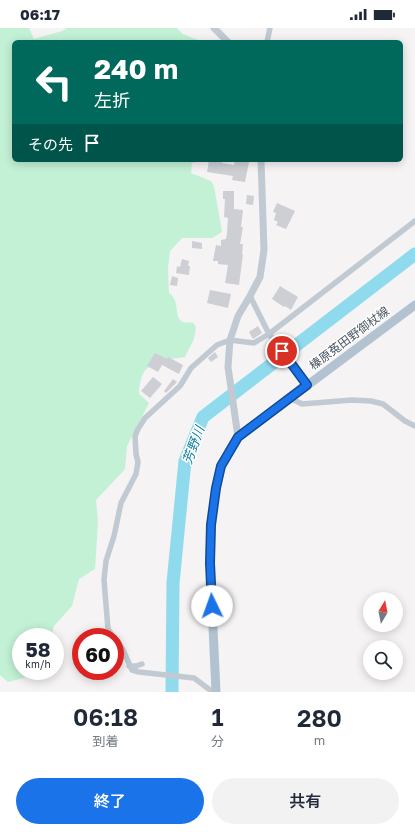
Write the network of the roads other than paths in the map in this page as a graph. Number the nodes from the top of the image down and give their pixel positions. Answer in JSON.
{"nodes":[{"id":1,"x":214,"y":28,"type":"edge"},
{"id":2,"x":270,"y":28,"type":"edge"},
{"id":3,"x":226,"y":40,"type":"edge"},
{"id":4,"x":267,"y":40,"type":"edge"},
{"id":5,"x":261,"y":162,"type":"edge"},
{"id":6,"x":415,"y":221,"type":"edge"},
{"id":7,"x":250,"y":296,"type":"junction"},
{"id":8,"x":415,"y":305,"type":"edge"},
{"id":9,"x":269,"y":334,"type":"junction"},
{"id":10,"x":230,"y":340,"type":"junction"},
{"id":11,"x":305,"y":383,"type":"junction"},
{"id":12,"x":290,"y":398,"type":"junction"},
{"id":13,"x":415,"y":426,"type":"edge"},
{"id":14,"x":238,"y":435,"type":"junction"},
{"id":15,"x":108,"y":628,"type":"edge"},
{"id":16,"x":124,"y":653,"type":"edge"},
{"id":17,"x":142,"y":664,"type":"dead end"},
{"id":18,"x":129,"y":666,"type":"junction"},
{"id":19,"x":215,"y":692,"type":"edge"}],
"edges":[{"from":1,"to":3,"type":"street"},
{"from":2,"to":4,"type":"street"},
{"from":5,"to":7,"type":"street"},
{"from":6,"to":9,"type":"street"},
{"from":7,"to":9,"type":"street"},
{"from":7,"to":10,"type":"street"},
{"from":8,"to":11,"type":"main road","name":"榛原菟田野御杖線"},
{"from":9,"to":10,"type":"street"},
{"from":9,"to":11,"type":"street"},
{"from":10,"to":14,"type":"street"},
{"from":10,"to":15,"type":"street"},
{"from":11,"to":12,"type":"main road","name":"榛原菟田野御杖線"},
{"from":12,"to":13,"type":"street"},
{"from":12,"to":14,"type":"main road","name":"榛原菟田野御杖線"},
{"from":14,"to":19,"type":"main road","name":"榛原菟田野御杖線"},
{"from":16,"to":18,"type":"street"},
{"from":17,"to":18,"type":"street"},
{"from":18,"to":19,"type":"street"}]}
